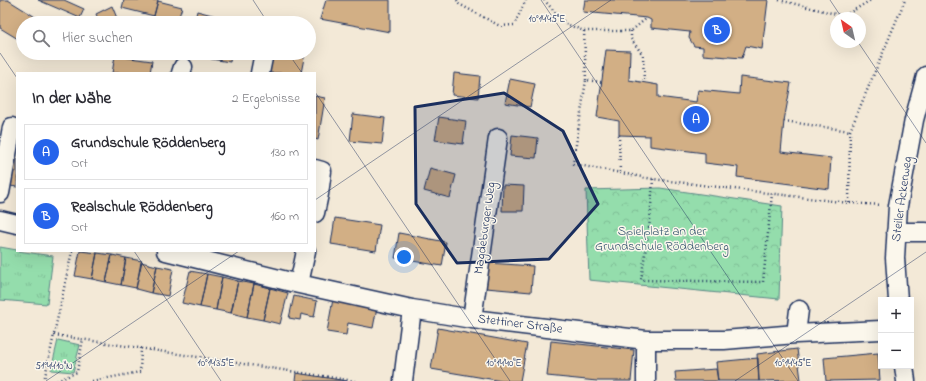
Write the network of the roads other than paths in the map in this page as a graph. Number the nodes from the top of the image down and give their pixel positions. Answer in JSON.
{"nodes":[{"id":1,"x":263,"y":60,"type":"edge"},
{"id":2,"x":260,"y":72,"type":"edge"},
{"id":3,"x":926,"y":76,"type":"edge"},
{"id":4,"x":12,"y":127,"type":"dead end"},
{"id":5,"x":498,"y":138,"type":"dead end"},
{"id":6,"x":318,"y":170,"type":"edge"},
{"id":7,"x":0,"y":193,"type":"edge"},
{"id":8,"x":316,"y":208,"type":"edge"},
{"id":9,"x":0,"y":220,"type":"edge"},
{"id":10,"x":16,"y":224,"type":"edge"},
{"id":11,"x":896,"y":232,"type":"junction"},
{"id":12,"x":926,"y":232,"type":"edge"},
{"id":13,"x":170,"y":252,"type":"edge"},
{"id":14,"x":306,"y":252,"type":"edge"},
{"id":15,"x":299,"y":284,"type":"junction"},
{"id":16,"x":898,"y":297,"type":"edge"},
{"id":17,"x":412,"y":309,"type":"junction"},
{"id":18,"x":799,"y":310,"type":"dead end"},
{"id":19,"x":472,"y":318,"type":"junction"},
{"id":20,"x":878,"y":330,"type":"edge"},
{"id":21,"x":796,"y":334,"type":"junction"},
{"id":22,"x":646,"y":340,"type":"junction"},
{"id":23,"x":904,"y":369,"type":"edge"},
{"id":24,"x":403,"y":381,"type":"edge"},
{"id":25,"x":646,"y":381,"type":"edge"},
{"id":26,"x":906,"y":381,"type":"edge"}],
"edges":[{"from":1,"to":2,"type":"street"},
{"from":3,"to":11,"type":"street","name":"Steiler Ackerweg"},
{"from":4,"to":7,"type":"street"},
{"from":5,"to":19,"type":"street","name":"Magdeburger Weg"},
{"from":6,"to":8,"type":"street"},
{"from":9,"to":10,"type":"street"},
{"from":11,"to":12,"type":"street"},
{"from":11,"to":16,"type":"street","name":"Steiler Ackerweg"},
{"from":13,"to":15,"type":"street","name":"Stettiner Straße"},
{"from":14,"to":15,"type":"street"},
{"from":15,"to":17,"type":"street","name":"Stettiner Straße"},
{"from":17,"to":19,"type":"street","name":"Stettiner Straße"},
{"from":17,"to":24,"type":"street"},
{"from":18,"to":21,"type":"street"},
{"from":19,"to":22,"type":"street","name":"Stettiner Straße"},
{"from":20,"to":21,"type":"street","name":"Stettiner Straße"},
{"from":21,"to":22,"type":"street","name":"Stettiner Straße"},
{"from":22,"to":25,"type":"street"},
{"from":23,"to":26,"type":"street"}]}
